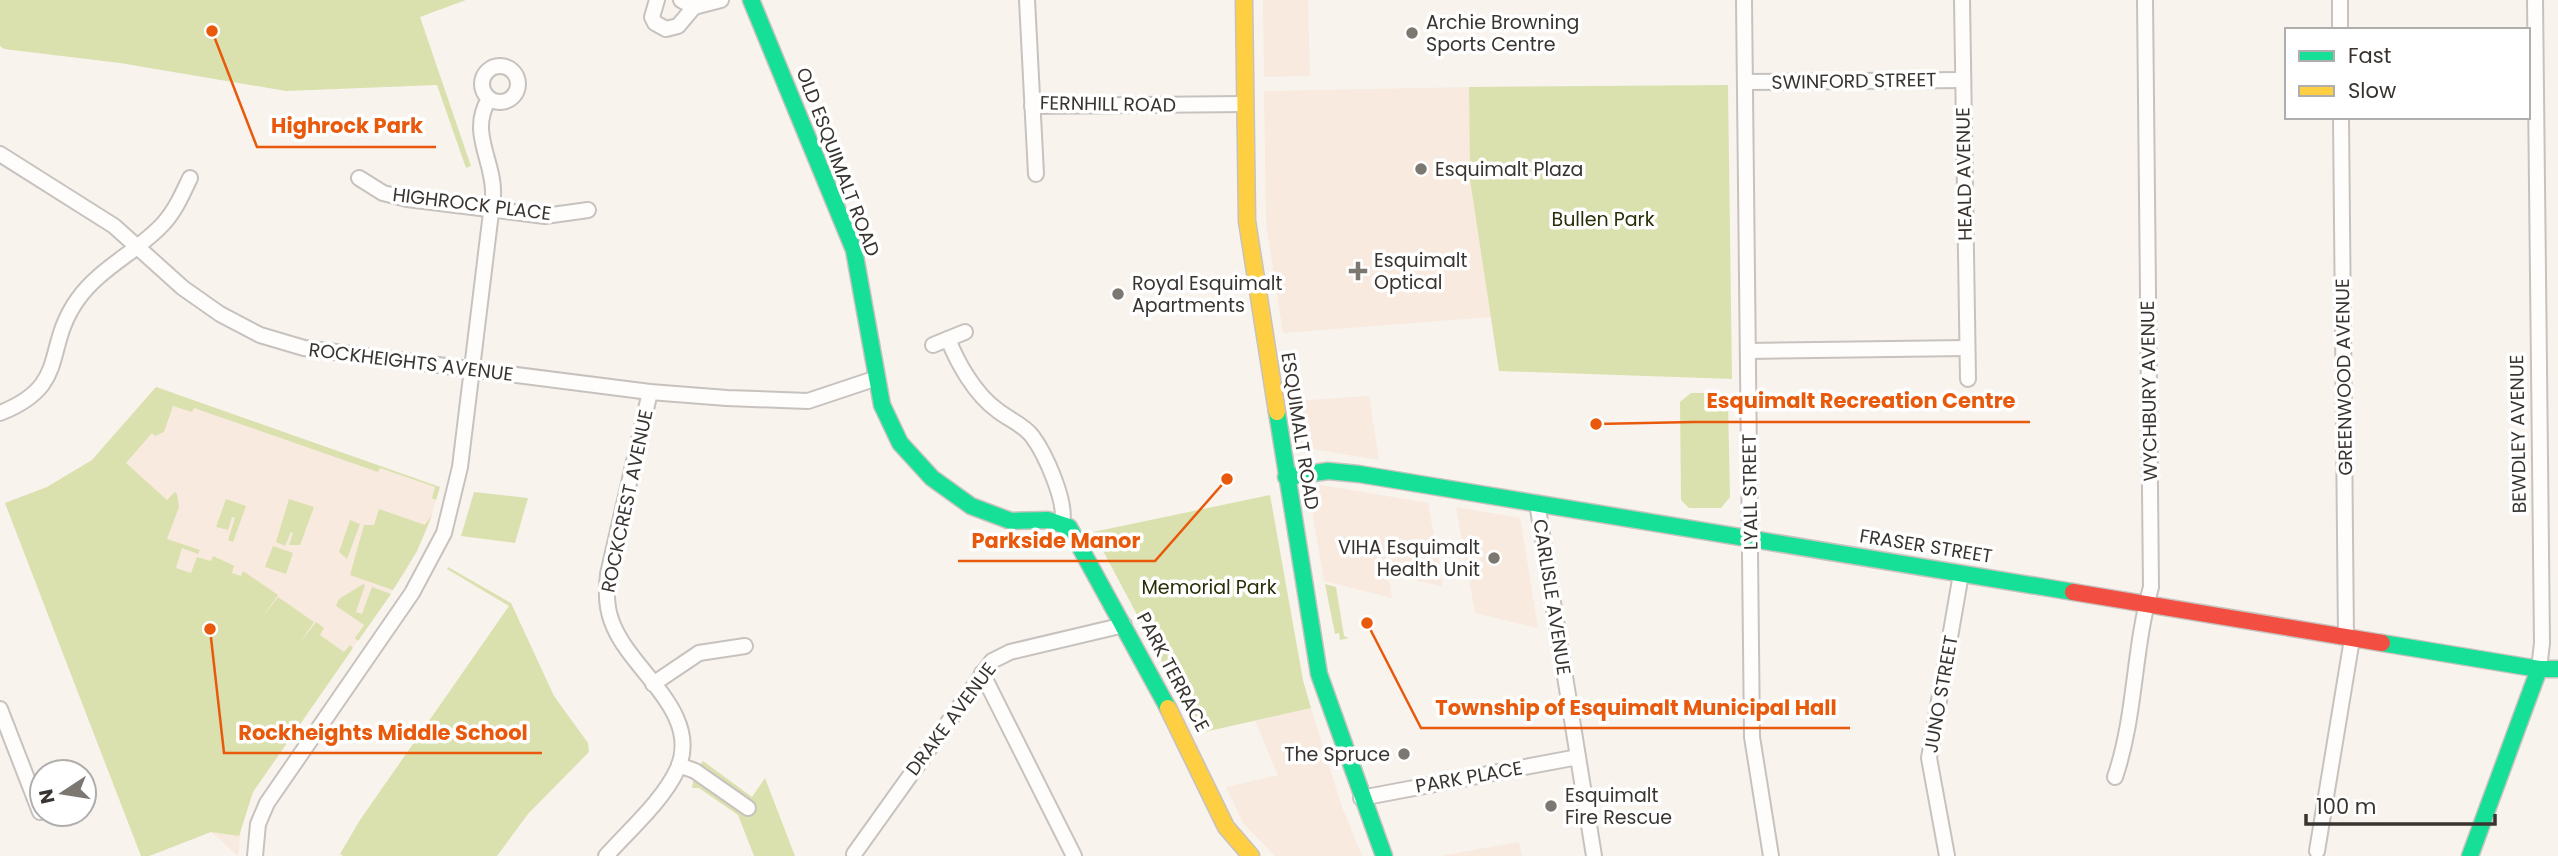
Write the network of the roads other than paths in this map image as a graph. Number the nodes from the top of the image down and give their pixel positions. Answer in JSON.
{"nodes":[{"id":1,"x":657,"y":0,"type":"edge"},
{"id":2,"x":721,"y":0,"type":"edge"},
{"id":3,"x":751,"y":0,"type":"edge"},
{"id":4,"x":1027,"y":0,"type":"edge"},
{"id":5,"x":1244,"y":0,"type":"edge"},
{"id":6,"x":1744,"y":0,"type":"edge"},
{"id":7,"x":1962,"y":0,"type":"edge"},
{"id":8,"x":2145,"y":0,"type":"edge"},
{"id":9,"x":2340,"y":0,"type":"edge"},
{"id":10,"x":2535,"y":0,"type":"edge"},
{"id":11,"x":687,"y":4,"type":"edge"},
{"id":12,"x":2340,"y":28,"type":"edge"},
{"id":13,"x":1963,"y":80,"type":"junction"},
{"id":14,"x":1745,"y":82,"type":"junction"},
{"id":15,"x":489,"y":99,"type":"dead end"},
{"id":16,"x":1245,"y":104,"type":"junction"},
{"id":17,"x":1032,"y":106,"type":"junction"},
{"id":18,"x":2341,"y":119,"type":"edge"},
{"id":19,"x":0,"y":154,"type":"edge"},
{"id":20,"x":1036,"y":174,"type":"dead end"},
{"id":21,"x":190,"y":178,"type":"dead end"},
{"id":22,"x":359,"y":178,"type":"dead end"},
{"id":23,"x":492,"y":210,"type":"junction"},
{"id":24,"x":588,"y":210,"type":"dead end"},
{"id":25,"x":138,"y":246,"type":"junction"},
{"id":26,"x":965,"y":332,"type":"dead end"},
{"id":27,"x":948,"y":339,"type":"junction"},
{"id":28,"x":933,"y":345,"type":"dead end"},
{"id":29,"x":1966,"y":348,"type":"junction"},
{"id":30,"x":1749,"y":351,"type":"junction"},
{"id":31,"x":472,"y":370,"type":"junction"},
{"id":32,"x":877,"y":378,"type":"junction"},
{"id":33,"x":1968,"y":379,"type":"dead end"},
{"id":34,"x":650,"y":392,"type":"junction"},
{"id":35,"x":0,"y":413,"type":"edge"},
{"id":36,"x":1286,"y":477,"type":"junction"},
{"id":37,"x":1537,"y":503,"type":"junction"},
{"id":38,"x":1062,"y":522,"type":"junction"},
{"id":39,"x":1750,"y":538,"type":"junction"},
{"id":40,"x":1961,"y":574,"type":"junction"},
{"id":41,"x":2146,"y":604,"type":"junction"},
{"id":42,"x":1124,"y":625,"type":"junction"},
{"id":43,"x":2349,"y":638,"type":"junction"},
{"id":44,"x":745,"y":646,"type":"dead end"},
{"id":45,"x":2539,"y":669,"type":"junction"},
{"id":46,"x":2558,"y":669,"type":"edge"},
{"id":47,"x":982,"y":673,"type":"junction"},
{"id":48,"x":653,"y":684,"type":"junction"},
{"id":49,"x":0,"y":709,"type":"edge"},
{"id":50,"x":1578,"y":757,"type":"junction"},
{"id":51,"x":679,"y":765,"type":"junction"},
{"id":52,"x":2115,"y":777,"type":"dead end"},
{"id":53,"x":28,"y":781,"type":"edge"},
{"id":54,"x":1360,"y":798,"type":"junction"},
{"id":55,"x":748,"y":808,"type":"dead end"},
{"id":56,"x":2317,"y":851,"type":"dead end"},
{"id":57,"x":854,"y":854,"type":"dead end"},
{"id":58,"x":255,"y":856,"type":"edge"},
{"id":59,"x":606,"y":856,"type":"edge"},
{"id":60,"x":1074,"y":856,"type":"edge"},
{"id":61,"x":1251,"y":856,"type":"edge"},
{"id":62,"x":1384,"y":856,"type":"edge"},
{"id":63,"x":1594,"y":856,"type":"edge"},
{"id":64,"x":1771,"y":856,"type":"edge"},
{"id":65,"x":1947,"y":856,"type":"edge"},
{"id":66,"x":2470,"y":856,"type":"edge"}],
"edges":[{"from":1,"to":11,"type":"street"},
{"from":2,"to":11,"type":"street"},
{"from":3,"to":32,"type":"street","name":"OLD ESQUIMALT ROAD"},
{"from":4,"to":17,"type":"street","name":"FERNHILL ROAD"},
{"from":5,"to":16,"type":"street","name":"ESQUIMALT ROAD"},
{"from":6,"to":14,"type":"street","name":"LYALL STREET"},
{"from":7,"to":13,"type":"street","name":"HEALD AVENUE"},
{"from":8,"to":41,"type":"street","name":"WYCHBURY AVENUE"},
{"from":9,"to":12,"type":"street"},
{"from":10,"to":45,"type":"street","name":"BEWDLEY AVENUE"},
{"from":13,"to":14,"type":"street","name":"SWINFORD STREET"},
{"from":13,"to":29,"type":"street","name":"HEALD AVENUE"},
{"from":14,"to":30,"type":"street","name":"LYALL STREET"},
{"from":15,"to":23,"type":"street"},
{"from":16,"to":17,"type":"street","name":"FERNHILL ROAD"},
{"from":16,"to":36,"type":"street","name":"ESQUIMALT ROAD"},
{"from":17,"to":20,"type":"street"},
{"from":18,"to":43,"type":"street","name":"GREENWOOD AVENUE"},
{"from":19,"to":25,"type":"street","name":"ROCKHEIGHTS AVENUE"},
{"from":21,"to":25,"type":"street"},
{"from":22,"to":23,"type":"street","name":"HIGHROCK PLACE"},
{"from":23,"to":24,"type":"street","name":"HIGHROCK PLACE"},
{"from":23,"to":31,"type":"street"},
{"from":25,"to":31,"type":"street","name":"ROCKHEIGHTS AVENUE"},
{"from":25,"to":35,"type":"street"},
{"from":26,"to":27,"type":"street"},
{"from":27,"to":28,"type":"street"},
{"from":27,"to":38,"type":"street","name":"PARK TERRACE"},
{"from":29,"to":30,"type":"street"},
{"from":29,"to":33,"type":"street","name":"HEALD AVENUE"},
{"from":30,"to":39,"type":"street","name":"LYALL STREET"},
{"from":31,"to":34,"type":"street","name":"ROCKHEIGHTS AVENUE"},
{"from":31,"to":58,"type":"street"},
{"from":32,"to":34,"type":"street","name":"ROCKHEIGHTS AVENUE"},
{"from":32,"to":38,"type":"street","name":"OLD ESQUIMALT ROAD"},
{"from":34,"to":48,"type":"street","name":"ROCKCREST AVENUE"},
{"from":36,"to":37,"type":"street","name":"FRASER STREET"},
{"from":36,"to":54,"type":"street","name":"ESQUIMALT ROAD"},
{"from":37,"to":39,"type":"street","name":"FRASER STREET"},
{"from":37,"to":50,"type":"street","name":"CARLISLE AVENUE"},
{"from":38,"to":42,"type":"street","name":"PARK TERRACE"},
{"from":39,"to":40,"type":"street","name":"FRASER STREET"},
{"from":39,"to":64,"type":"street","name":"LYALL STREET"},
{"from":40,"to":41,"type":"street","name":"FRASER STREET"},
{"from":40,"to":65,"type":"street","name":"JUNO STREET"},
{"from":41,"to":43,"type":"street","name":"FRASER STREET"},
{"from":41,"to":52,"type":"street","name":"WYCHBURY AVENUE"},
{"from":42,"to":47,"type":"street","name":"DRAKE AVENUE"},
{"from":42,"to":61,"type":"street","name":"PARK TERRACE"},
{"from":43,"to":45,"type":"street","name":"FRASER STREET"},
{"from":43,"to":56,"type":"street","name":"GREENWOOD AVENUE"},
{"from":44,"to":48,"type":"street"},
{"from":45,"to":46,"type":"street","name":"FRASER STREET"},
{"from":45,"to":66,"type":"street","name":"BEWDLEY AVENUE"},
{"from":47,"to":57,"type":"street","name":"DRAKE AVENUE"},
{"from":47,"to":60,"type":"street"},
{"from":48,"to":51,"type":"street","name":"ROCKCREST AVENUE"},
{"from":49,"to":53,"type":"street"},
{"from":50,"to":54,"type":"street","name":"PARK PLACE"},
{"from":50,"to":63,"type":"street","name":"CARLISLE AVENUE"},
{"from":51,"to":55,"type":"street"},
{"from":51,"to":59,"type":"street"},
{"from":54,"to":62,"type":"street","name":"ESQUIMALT ROAD"}]}
